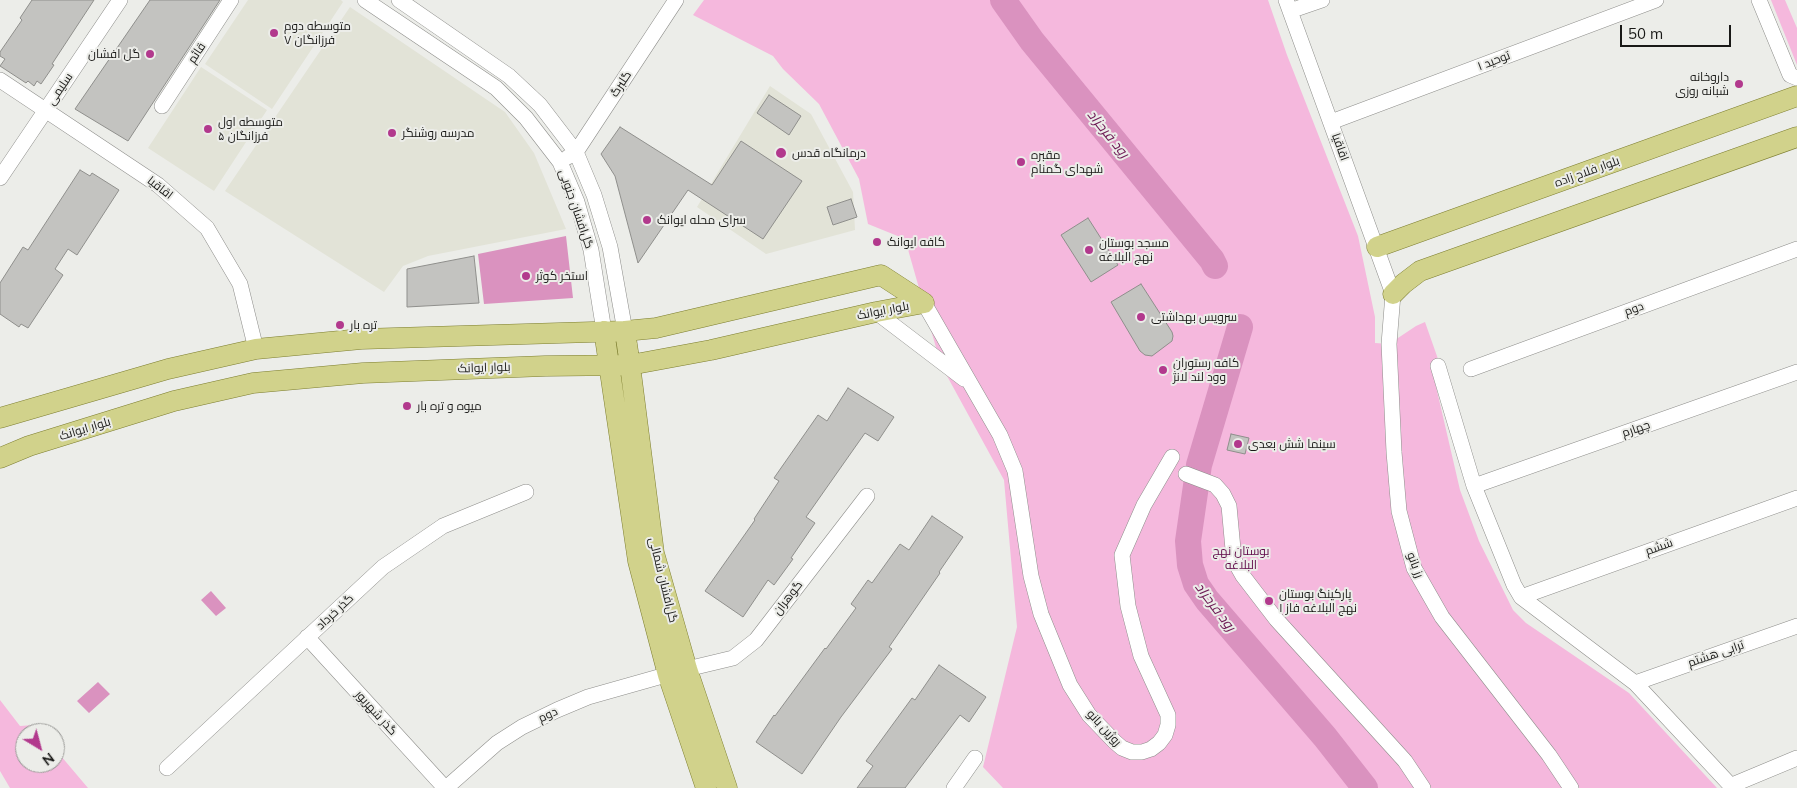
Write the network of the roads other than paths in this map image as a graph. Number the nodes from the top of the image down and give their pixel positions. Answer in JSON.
{"nodes":[{"id":1,"x":120,"y":0,"type":"edge"},
{"id":2,"x":231,"y":0,"type":"edge"},
{"id":3,"x":365,"y":0,"type":"edge"},
{"id":4,"x":399,"y":0,"type":"edge"},
{"id":5,"x":676,"y":0,"type":"edge"},
{"id":6,"x":1322,"y":0,"type":"edge"},
{"id":7,"x":1656,"y":0,"type":"edge"},
{"id":8,"x":1760,"y":0,"type":"edge"},
{"id":9,"x":1288,"y":6,"type":"edge"},
{"id":10,"x":387,"y":15,"type":"junction"},
{"id":11,"x":1797,"y":78,"type":"edge"},
{"id":12,"x":0,"y":80,"type":"edge"},
{"id":13,"x":1797,"y":96,"type":"edge"},
{"id":14,"x":162,"y":106,"type":"dead end"},
{"id":15,"x":46,"y":109,"type":"junction"},
{"id":16,"x":1331,"y":122,"type":"junction"},
{"id":17,"x":1797,"y":137,"type":"edge"},
{"id":18,"x":576,"y":152,"type":"junction"},
{"id":19,"x":560,"y":162,"type":"junction"},
{"id":20,"x":0,"y":178,"type":"edge"},
{"id":21,"x":1377,"y":247,"type":"junction"},
{"id":22,"x":1797,"y":249,"type":"edge"},
{"id":23,"x":1393,"y":294,"type":"junction"},
{"id":24,"x":924,"y":303,"type":"junction"},
{"id":25,"x":876,"y":312,"type":"junction"},
{"id":26,"x":604,"y":331,"type":"junction"},
{"id":27,"x":625,"y":331,"type":"junction"},
{"id":28,"x":256,"y":349,"type":"junction"},
{"id":29,"x":608,"y":365,"type":"junction"},
{"id":30,"x":630,"y":365,"type":"junction"},
{"id":31,"x":1438,"y":366,"type":"dead end"},
{"id":32,"x":1471,"y":369,"type":"dead end"},
{"id":33,"x":1797,"y":372,"type":"edge"},
{"id":34,"x":970,"y":383,"type":"junction"},
{"id":35,"x":0,"y":418,"type":"edge"},
{"id":36,"x":1172,"y":457,"type":"dead end"},
{"id":37,"x":0,"y":458,"type":"edge"},
{"id":38,"x":1186,"y":474,"type":"dead end"},
{"id":39,"x":1474,"y":486,"type":"junction"},
{"id":40,"x":526,"y":492,"type":"dead end"},
{"id":41,"x":867,"y":496,"type":"dead end"},
{"id":42,"x":1797,"y":498,"type":"edge"},
{"id":43,"x":1521,"y":597,"type":"junction"},
{"id":44,"x":1797,"y":626,"type":"edge"},
{"id":45,"x":307,"y":637,"type":"junction"},
{"id":46,"x":677,"y":672,"type":"junction"},
{"id":47,"x":1635,"y":683,"type":"junction"},
{"id":48,"x":975,"y":758,"type":"dead end"},
{"id":49,"x":1797,"y":758,"type":"edge"},
{"id":50,"x":167,"y":768,"type":"dead end"},
{"id":51,"x":1732,"y":787,"type":"edge"},
{"id":52,"x":445,"y":788,"type":"edge"},
{"id":53,"x":706,"y":788,"type":"edge"},
{"id":54,"x":727,"y":788,"type":"edge"},
{"id":55,"x":954,"y":788,"type":"edge"},
{"id":56,"x":1423,"y":788,"type":"edge"},
{"id":57,"x":1571,"y":788,"type":"edge"}],
"edges":[{"from":1,"to":15,"type":"street","name":"سلیمی"},
{"from":2,"to":14,"type":"street","name":"قائم"},
{"from":3,"to":10,"type":"street","name":"گل‌افشان جنوبی"},
{"from":4,"to":10,"type":"street"},
{"from":4,"to":18,"type":"street","name":"گل‌افشان جنوبی"},
{"from":5,"to":18,"type":"street","name":"گلبرگ"},
{"from":6,"to":9,"type":"street"},
{"from":7,"to":16,"type":"street","name":"توحید ۱"},
{"from":8,"to":11,"type":"street"},
{"from":9,"to":16,"type":"street","name":"اقاقیا"},
{"from":10,"to":19,"type":"street","name":"گل‌افشان جنوبی"},
{"from":12,"to":15,"type":"street","name":"اقاقیا"},
{"from":13,"to":21,"type":"main road","name":"بلوار فلاح زاده"},
{"from":15,"to":20,"type":"street","name":"سلیمی"},
{"from":15,"to":28,"type":"street","name":"اقاقیا"},
{"from":16,"to":21,"type":"street","name":"اقاقیا"},
{"from":17,"to":23,"type":"main road"},
{"from":18,"to":19,"type":"street","name":"گلبرگ"},
{"from":18,"to":27,"type":"street","name":"گل‌افشان جنوبی"},
{"from":19,"to":26,"type":"street","name":"گل‌افشان جنوبی"},
{"from":21,"to":23,"type":"street","name":"اقاقیا"},
{"from":22,"to":32,"type":"street","name":"دوم"},
{"from":23,"to":57,"type":"street","name":"رز بانو"},
{"from":24,"to":25,"type":"main road","name":"بلوار ایوانک"},
{"from":24,"to":27,"type":"main road","name":"بلوار ایوانک"},
{"from":24,"to":34,"type":"street"},
{"from":25,"to":30,"type":"main road","name":"بلوار ایوانک"},
{"from":25,"to":34,"type":"street"},
{"from":26,"to":27,"type":"main road","name":"بلوار ایوانک"},
{"from":26,"to":28,"type":"main road","name":"بلوار ایوانک"},
{"from":26,"to":29,"type":"main road","name":"گل‌افشان شمالی"},
{"from":27,"to":30,"type":"main road","name":"گل‌افشان شمالی"},
{"from":28,"to":35,"type":"main road","name":"بلوار ایوانک"},
{"from":29,"to":30,"type":"main road","name":"بلوار ایوانک"},
{"from":29,"to":37,"type":"main road","name":"بلوار ایوانک"},
{"from":29,"to":46,"type":"main road","name":"گل‌افشان شمالی"},
{"from":30,"to":46,"type":"main road","name":"گل‌افشان شمالی"},
{"from":31,"to":39,"type":"street"},
{"from":33,"to":39,"type":"street","name":"چهارم"},
{"from":34,"to":36,"type":"street","name":"روژین بانو"},
{"from":38,"to":56,"type":"street"},
{"from":39,"to":43,"type":"street"},
{"from":40,"to":45,"type":"street","name":"گذر خرداد"},
{"from":41,"to":46,"type":"street","name":"گوهران"},
{"from":42,"to":43,"type":"street","name":"ششم"},
{"from":43,"to":47,"type":"street"},
{"from":44,"to":47,"type":"street","name":"ترابی هشتم"},
{"from":45,"to":50,"type":"street","name":"گذر خرداد"},
{"from":45,"to":52,"type":"street","name":"گذر شهریور"},
{"from":46,"to":52,"type":"street","name":"دوم"},
{"from":46,"to":53,"type":"main road","name":"گل‌افشان شمالی"},
{"from":46,"to":54,"type":"main road","name":"گل‌افشان شمالی"},
{"from":47,"to":51,"type":"street"},
{"from":48,"to":55,"type":"street"},
{"from":49,"to":51,"type":"street"}]}
